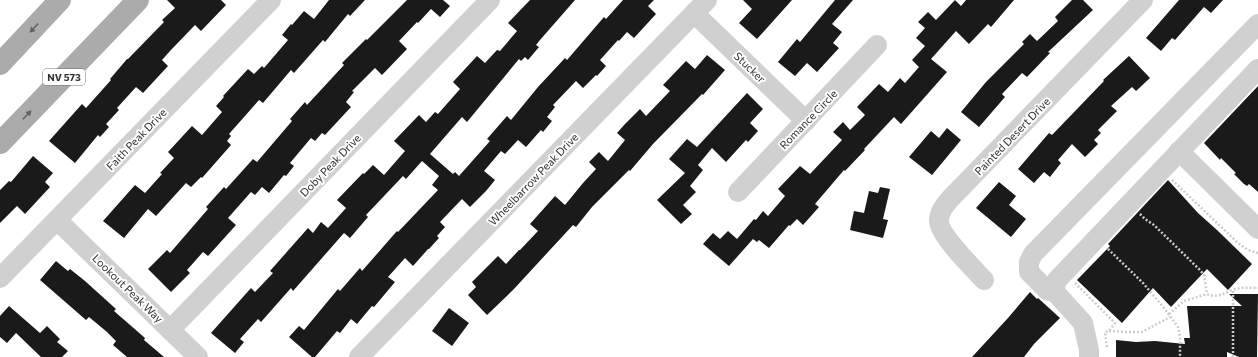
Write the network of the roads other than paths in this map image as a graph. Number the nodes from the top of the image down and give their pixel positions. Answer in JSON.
{"nodes":[{"id":1,"x":60,"y":0,"type":"edge"},
{"id":2,"x":138,"y":0,"type":"edge"},
{"id":3,"x":271,"y":0,"type":"edge"},
{"id":4,"x":490,"y":0,"type":"edge"},
{"id":5,"x":1143,"y":0,"type":"edge"},
{"id":6,"x":700,"y":7,"type":"edge"},
{"id":7,"x":1258,"y":24,"type":"edge"},
{"id":8,"x":878,"y":45,"type":"dead end"},
{"id":9,"x":0,"y":64,"type":"edge"},
{"id":10,"x":1258,"y":69,"type":"edge"},
{"id":11,"x":806,"y":120,"type":"junction"},
{"id":12,"x":0,"y":143,"type":"edge"},
{"id":13,"x":1179,"y":152,"type":"junction"},
{"id":14,"x":738,"y":192,"type":"dead end"},
{"id":15,"x":57,"y":220,"type":"junction"},
{"id":16,"x":1258,"y":229,"type":"edge"},
{"id":17,"x":0,"y":278,"type":"edge"},
{"id":18,"x":984,"y":280,"type":"dead end"},
{"id":19,"x":1054,"y":291,"type":"junction"},
{"id":20,"x":170,"y":330,"type":"junction"},
{"id":21,"x":198,"y":357,"type":"edge"},
{"id":22,"x":360,"y":357,"type":"edge"},
{"id":23,"x":1089,"y":357,"type":"edge"}],
"edges":[{"from":1,"to":9,"type":"main road","one_way":true},
{"from":12,"to":2,"type":"main road","number":"NV 573","one_way":true},
{"from":3,"to":15,"type":"street","name":"Faith Peak Drive"},
{"from":4,"to":20,"type":"street","name":"Doby Peak Drive"},
{"from":5,"to":18,"type":"street","name":"Painted Desert Drive"},
{"from":6,"to":11,"type":"street","name":"Stucker"},
{"from":6,"to":22,"type":"street","name":"Wheelbarrow Peak Drive"},
{"from":7,"to":19,"type":"street"},
{"from":8,"to":11,"type":"street","name":"Romance Circle"},
{"from":10,"to":13,"type":"street"},
{"from":11,"to":14,"type":"street","name":"Romance Circle"},
{"from":13,"to":16,"type":"street"},
{"from":13,"to":19,"type":"street"},
{"from":15,"to":17,"type":"street","name":"Faith Peak Drive"},
{"from":15,"to":20,"type":"street","name":"Lookout Peak Way"},
{"from":19,"to":23,"type":"street"},
{"from":20,"to":21,"type":"street","name":"Lookout Peak Way"}]}
